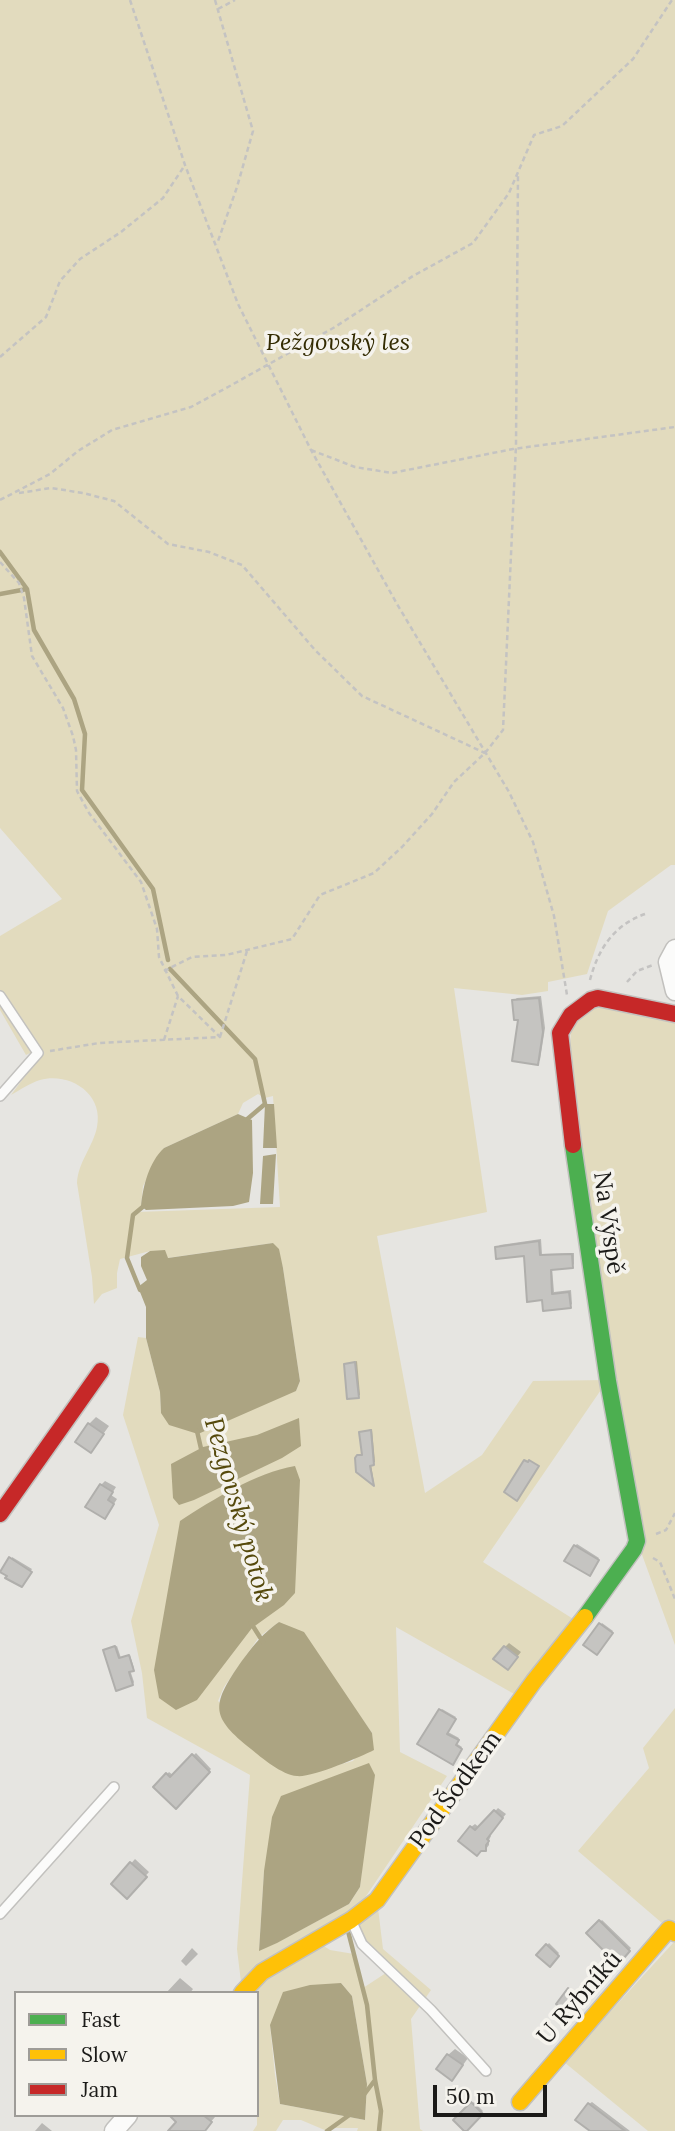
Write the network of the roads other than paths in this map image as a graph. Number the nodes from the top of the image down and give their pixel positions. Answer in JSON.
{"nodes":[{"id":1,"x":672,"y":954,"type":"edge"},
{"id":2,"x":675,"y":991,"type":"edge"},
{"id":3,"x":0,"y":996,"type":"edge"},
{"id":4,"x":675,"y":1014,"type":"edge"},
{"id":5,"x":0,"y":1096,"type":"edge"},
{"id":6,"x":101,"y":1371,"type":"dead end"},
{"id":7,"x":0,"y":1514,"type":"edge"},
{"id":8,"x":635,"y":1545,"type":"joint"},
{"id":9,"x":114,"y":1787,"type":"dead end"},
{"id":10,"x":0,"y":1914,"type":"edge"},
{"id":11,"x":351,"y":1920,"type":"junction"},
{"id":12,"x":675,"y":1933,"type":"edge"},
{"id":13,"x":244,"y":1991,"type":"edge"},
{"id":14,"x":486,"y":2071,"type":"dead end"},
{"id":15,"x":520,"y":2102,"type":"dead end"},
{"id":16,"x":126,"y":2117,"type":"edge"},
{"id":17,"x":114,"y":2131,"type":"edge"}],
"edges":[{"from":1,"to":2,"type":"street"},
{"from":3,"to":5,"type":"lane"},
{"from":4,"to":8,"type":"street","name":"Na Výspě"},
{"from":6,"to":7,"type":"street"},
{"from":8,"to":11,"type":"street","name":"Pod Šodkem"},
{"from":9,"to":10,"type":"lane"},
{"from":11,"to":13,"type":"street","name":"Pod Šodkem"},
{"from":11,"to":14,"type":"lane"},
{"from":12,"to":15,"type":"street","name":"U Rybníků"},
{"from":16,"to":17,"type":"street"}]}
